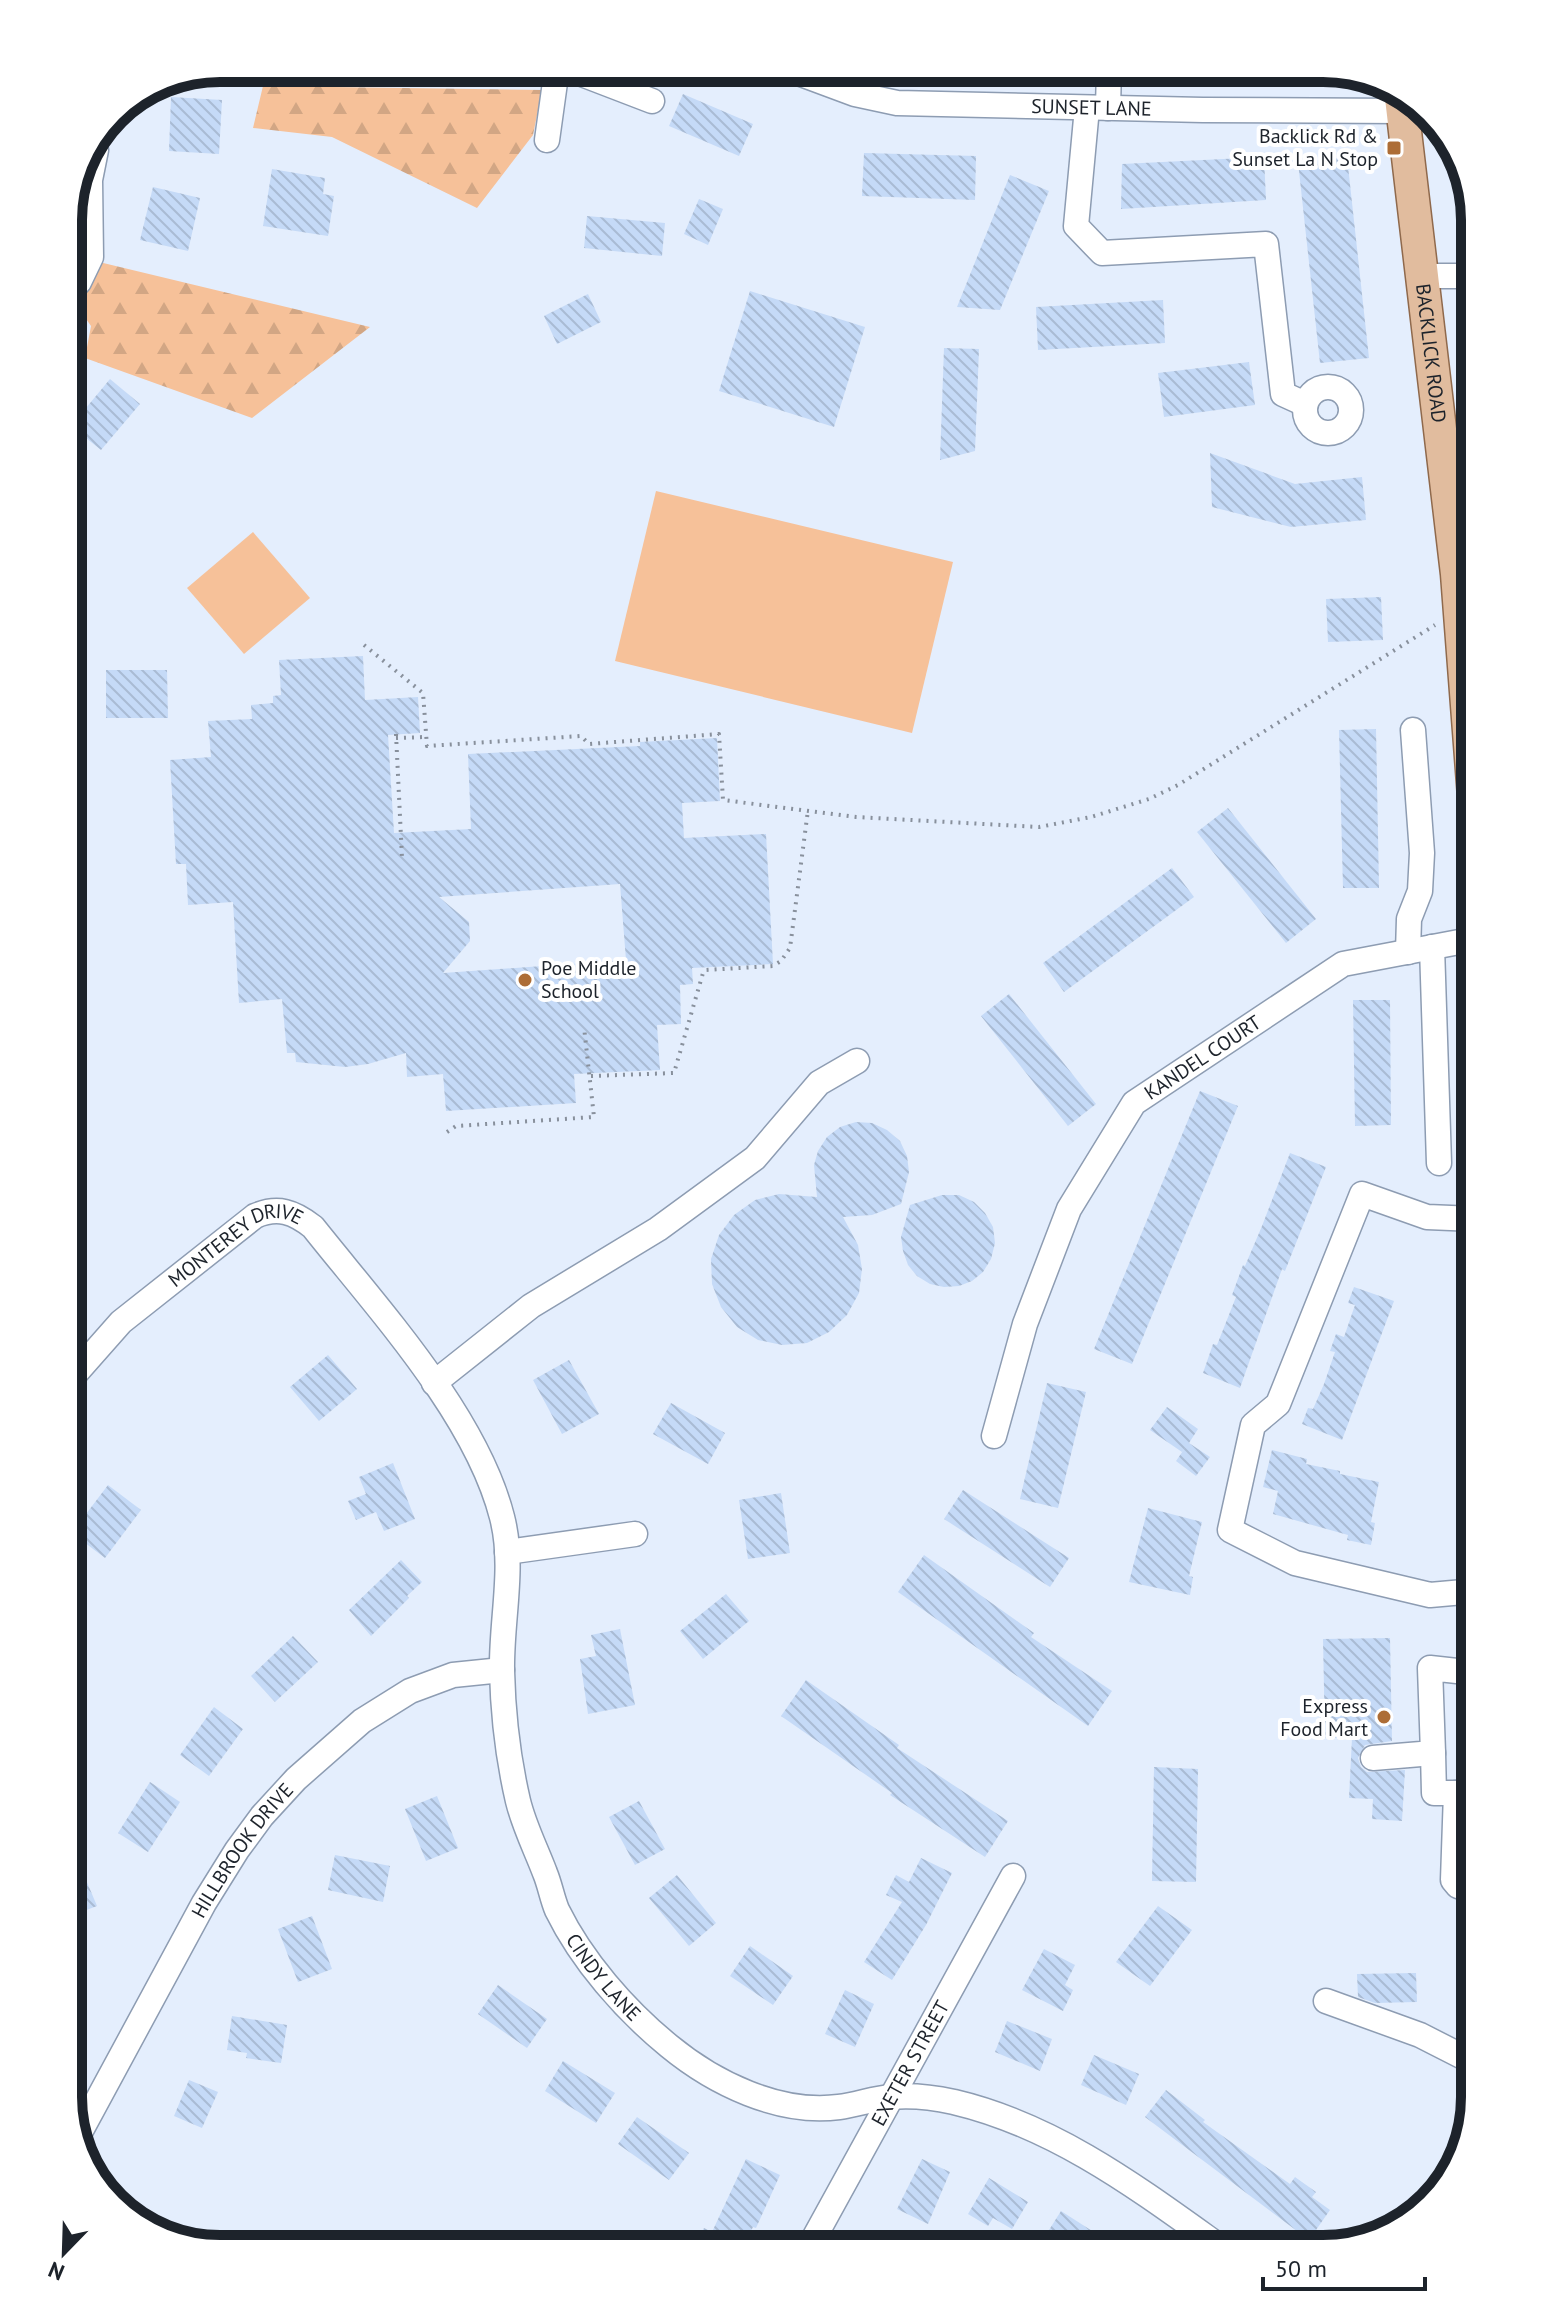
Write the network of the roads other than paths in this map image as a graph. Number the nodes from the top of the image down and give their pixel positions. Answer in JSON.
{"nodes":[{"id":1,"x":555,"y":82,"type":"edge"},
{"id":2,"x":602,"y":82,"type":"edge"},
{"id":3,"x":823,"y":82,"type":"edge"},
{"id":4,"x":1105,"y":82,"type":"edge"},
{"id":5,"x":1392,"y":100,"type":"edge"},
{"id":6,"x":652,"y":101,"type":"dead end"},
{"id":7,"x":1402,"y":107,"type":"edge"},
{"id":8,"x":1097,"y":108,"type":"junction"},
{"id":9,"x":547,"y":140,"type":"dead end"},
{"id":10,"x":93,"y":165,"type":"edge"},
{"id":11,"x":82,"y":276,"type":"edge"},
{"id":12,"x":1423,"y":276,"type":"junction"},
{"id":13,"x":1461,"y":276,"type":"edge"},
{"id":14,"x":1305,"y":404,"type":"dead end"},
{"id":15,"x":1461,"y":621,"type":"edge"},
{"id":16,"x":1413,"y":730,"type":"dead end"},
{"id":17,"x":1461,"y":942,"type":"edge"},
{"id":18,"x":1420,"y":950,"type":"junction"},
{"id":19,"x":857,"y":1061,"type":"dead end"},
{"id":20,"x":1439,"y":1163,"type":"dead end"},
{"id":21,"x":1461,"y":1218,"type":"edge"},
{"id":22,"x":392,"y":1327,"type":"joint"},
{"id":23,"x":82,"y":1366,"type":"edge"},
{"id":24,"x":434,"y":1383,"type":"junction"},
{"id":25,"x":994,"y":1436,"type":"dead end"},
{"id":26,"x":635,"y":1534,"type":"dead end"},
{"id":27,"x":507,"y":1552,"type":"junction"},
{"id":28,"x":1461,"y":1592,"type":"edge"},
{"id":29,"x":502,"y":1670,"type":"junction"},
{"id":30,"x":1461,"y":1671,"type":"edge"},
{"id":31,"x":1433,"y":1753,"type":"junction"},
{"id":32,"x":1373,"y":1758,"type":"dead end"},
{"id":33,"x":1461,"y":1793,"type":"edge"},
{"id":34,"x":1461,"y":1822,"type":"edge"},
{"id":35,"x":1013,"y":1876,"type":"dead end"},
{"id":36,"x":1461,"y":1887,"type":"edge"},
{"id":37,"x":1326,"y":2001,"type":"dead end"},
{"id":38,"x":1461,"y":2056,"type":"edge"},
{"id":39,"x":892,"y":2097,"type":"junction"},
{"id":40,"x":85,"y":2123,"type":"edge"},
{"id":41,"x":816,"y":2235,"type":"edge"},
{"id":42,"x":1203,"y":2235,"type":"edge"}],
"edges":[{"from":1,"to":9,"type":"street"},
{"from":2,"to":6,"type":"street"},
{"from":3,"to":8,"type":"street","name":"SUNSET LANE"},
{"from":4,"to":8,"type":"street"},
{"from":5,"to":8,"type":"street","name":"SUNSET LANE"},
{"from":7,"to":12,"type":"main road","name":"BACKLICK ROAD"},
{"from":8,"to":14,"type":"street"},
{"from":10,"to":11,"type":"street"},
{"from":12,"to":13,"type":"street"},
{"from":12,"to":15,"type":"main road","name":"BACKLICK ROAD"},
{"from":16,"to":18,"type":"street"},
{"from":17,"to":18,"type":"street","name":"KANDEL COURT"},
{"from":18,"to":20,"type":"street"},
{"from":18,"to":25,"type":"street","name":"KANDEL COURT"},
{"from":19,"to":24,"type":"street"},
{"from":21,"to":28,"type":"street"},
{"from":22,"to":23,"type":"street","name":"MONTEREY DRIVE"},
{"from":22,"to":24,"type":"street","name":"CINDY LANE"},
{"from":24,"to":27,"type":"street","name":"CINDY LANE"},
{"from":26,"to":27,"type":"street"},
{"from":27,"to":29,"type":"street","name":"CINDY LANE"},
{"from":29,"to":39,"type":"street","name":"CINDY LANE"},
{"from":29,"to":40,"type":"street","name":"HILLBROOK DRIVE"},
{"from":30,"to":31,"type":"street"},
{"from":31,"to":32,"type":"street"},
{"from":31,"to":33,"type":"street"},
{"from":34,"to":36,"type":"street"},
{"from":35,"to":39,"type":"street","name":"EXETER STREET"},
{"from":37,"to":38,"type":"street"},
{"from":39,"to":41,"type":"street","name":"EXETER STREET"},
{"from":39,"to":42,"type":"street","name":"CINDY LANE"}]}
